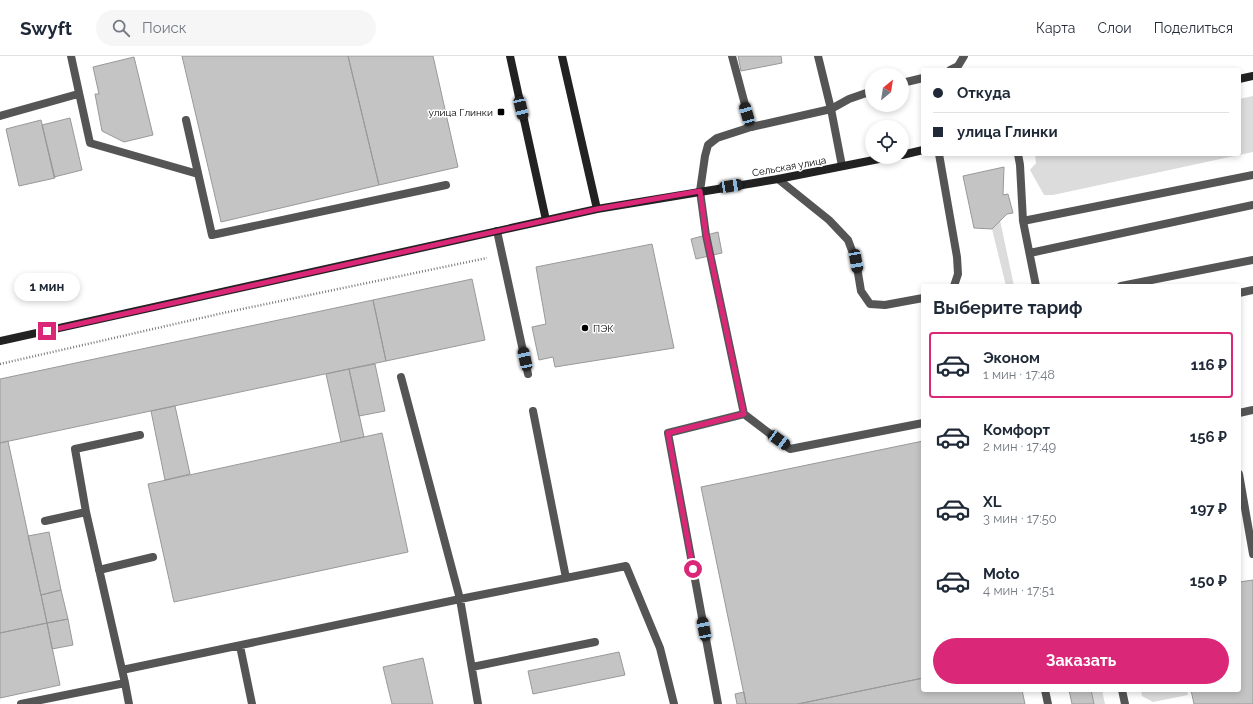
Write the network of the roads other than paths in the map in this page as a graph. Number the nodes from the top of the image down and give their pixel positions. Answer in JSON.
{"nodes":[{"id":1,"x":71,"y":56,"type":"edge"},
{"id":2,"x":510,"y":56,"type":"edge"},
{"id":3,"x":562,"y":56,"type":"edge"},
{"id":4,"x":732,"y":56,"type":"edge"},
{"id":5,"x":818,"y":56,"type":"edge"},
{"id":6,"x":964,"y":56,"type":"edge"},
{"id":7,"x":954,"y":68,"type":"edge"},
{"id":8,"x":1253,"y":76,"type":"edge"},
{"id":9,"x":921,"y":78,"type":"edge"},
{"id":10,"x":1241,"y":79,"type":"edge"},
{"id":11,"x":909,"y":81,"type":"edge"},
{"id":12,"x":865,"y":93,"type":"edge"},
{"id":13,"x":78,"y":94,"type":"junction"},
{"id":14,"x":831,"y":109,"type":"junction"},
{"id":15,"x":0,"y":116,"type":"edge"},
{"id":16,"x":186,"y":120,"type":"dead end"},
{"id":17,"x":751,"y":127,"type":"junction"},
{"id":18,"x":921,"y":150,"type":"edge"},
{"id":19,"x":909,"y":153,"type":"edge"},
{"id":20,"x":939,"y":156,"type":"edge"},
{"id":21,"x":1018,"y":156,"type":"edge"},
{"id":22,"x":865,"y":162,"type":"edge"},
{"id":23,"x":842,"y":166,"type":"junction"},
{"id":24,"x":198,"y":174,"type":"junction"},
{"id":25,"x":1253,"y":175,"type":"edge"},
{"id":26,"x":778,"y":179,"type":"junction"},
{"id":27,"x":446,"y":185,"type":"dead end"},
{"id":28,"x":700,"y":191,"type":"junction"},
{"id":29,"x":1253,"y":206,"type":"edge"},
{"id":30,"x":597,"y":209,"type":"junction"},
{"id":31,"x":546,"y":220,"type":"junction"},
{"id":32,"x":1023,"y":221,"type":"junction"},
{"id":33,"x":497,"y":231,"type":"junction"},
{"id":34,"x":1030,"y":253,"type":"junction"},
{"id":35,"x":1253,"y":260,"type":"edge"},
{"id":36,"x":955,"y":284,"type":"edge"},
{"id":37,"x":1036,"y":284,"type":"edge"},
{"id":38,"x":1131,"y":284,"type":"edge"},
{"id":39,"x":1253,"y":290,"type":"edge"},
{"id":40,"x":1241,"y":293,"type":"edge"},
{"id":41,"x":921,"y":298,"type":"edge"},
{"id":42,"x":0,"y":341,"type":"edge"},
{"id":43,"x":528,"y":374,"type":"dead end"},
{"id":44,"x":401,"y":377,"type":"dead end"},
{"id":45,"x":1253,"y":410,"type":"edge"},
{"id":46,"x":533,"y":411,"type":"dead end"},
{"id":47,"x":1241,"y":413,"type":"edge"},
{"id":48,"x":744,"y":414,"type":"junction"},
{"id":49,"x":921,"y":423,"type":"edge"},
{"id":50,"x":140,"y":435,"type":"dead end"},
{"id":51,"x":1241,"y":485,"type":"edge"},
{"id":52,"x":86,"y":512,"type":"junction"},
{"id":53,"x":45,"y":521,"type":"dead end"},
{"id":54,"x":1253,"y":554,"type":"edge"},
{"id":55,"x":153,"y":557,"type":"dead end"},
{"id":56,"x":99,"y":570,"type":"junction"},
{"id":57,"x":566,"y":578,"type":"junction"},
{"id":58,"x":460,"y":599,"type":"junction"},
{"id":59,"x":595,"y":642,"type":"dead end"},
{"id":60,"x":240,"y":646,"type":"junction"},
{"id":61,"x":472,"y":667,"type":"junction"},
{"id":62,"x":122,"y":670,"type":"junction"},
{"id":63,"x":125,"y":683,"type":"junction"},
{"id":64,"x":1045,"y":692,"type":"edge"},
{"id":65,"x":1122,"y":692,"type":"edge"},
{"id":66,"x":41,"y":702,"type":"edge"},
{"id":67,"x":21,"y":704,"type":"edge"},
{"id":68,"x":129,"y":704,"type":"edge"},
{"id":69,"x":252,"y":704,"type":"edge"},
{"id":70,"x":478,"y":704,"type":"edge"},
{"id":71,"x":674,"y":704,"type":"edge"},
{"id":72,"x":718,"y":704,"type":"edge"},
{"id":73,"x":1048,"y":704,"type":"edge"},
{"id":74,"x":1125,"y":704,"type":"edge"}],
"edges":[{"from":1,"to":13,"type":"street"},
{"from":2,"to":31,"type":"main road"},
{"from":3,"to":30,"type":"main road"},
{"from":4,"to":17,"type":"street"},
{"from":5,"to":14,"type":"street"},
{"from":6,"to":7,"type":"street"},
{"from":8,"to":10,"type":"main road"},
{"from":9,"to":11,"type":"street"},
{"from":12,"to":14,"type":"street"},
{"from":13,"to":15,"type":"street"},
{"from":13,"to":24,"type":"street"},
{"from":14,"to":17,"type":"street"},
{"from":14,"to":23,"type":"street"},
{"from":16,"to":24,"type":"street"},
{"from":17,"to":28,"type":"street"},
{"from":18,"to":19,"type":"main road"},
{"from":20,"to":36,"type":"street"},
{"from":21,"to":32,"type":"street"},
{"from":22,"to":23,"type":"main road","name":"Сельская улица"},
{"from":23,"to":26,"type":"main road","name":"Сельская улица"},
{"from":24,"to":27,"type":"street"},
{"from":25,"to":32,"type":"street"},
{"from":26,"to":28,"type":"main road","name":"Сельская улица"},
{"from":26,"to":41,"type":"street"},
{"from":28,"to":30,"type":"main road","name":"Сельская улица"},
{"from":28,"to":48,"type":"street"},
{"from":29,"to":34,"type":"street"},
{"from":30,"to":31,"type":"main road"},
{"from":31,"to":33,"type":"main road"},
{"from":32,"to":34,"type":"street"},
{"from":33,"to":42,"type":"main road"},
{"from":33,"to":43,"type":"street"},
{"from":34,"to":37,"type":"street"},
{"from":35,"to":38,"type":"street"},
{"from":39,"to":40,"type":"street"},
{"from":44,"to":58,"type":"street"},
{"from":45,"to":47,"type":"street"},
{"from":46,"to":57,"type":"street"},
{"from":48,"to":49,"type":"street"},
{"from":48,"to":72,"type":"street"},
{"from":50,"to":52,"type":"street"},
{"from":51,"to":54,"type":"street"},
{"from":52,"to":53,"type":"street"},
{"from":52,"to":56,"type":"street"},
{"from":55,"to":56,"type":"street"},
{"from":56,"to":62,"type":"street"},
{"from":57,"to":58,"type":"street"},
{"from":57,"to":71,"type":"street"},
{"from":58,"to":60,"type":"street"},
{"from":58,"to":61,"type":"street"},
{"from":59,"to":61,"type":"street"},
{"from":60,"to":62,"type":"street"},
{"from":60,"to":69,"type":"street"},
{"from":61,"to":70,"type":"street"},
{"from":62,"to":63,"type":"street"},
{"from":63,"to":66,"type":"street"},
{"from":63,"to":68,"type":"street"},
{"from":64,"to":73,"type":"street"},
{"from":65,"to":74,"type":"street"},
{"from":66,"to":67,"type":"street"}]}
